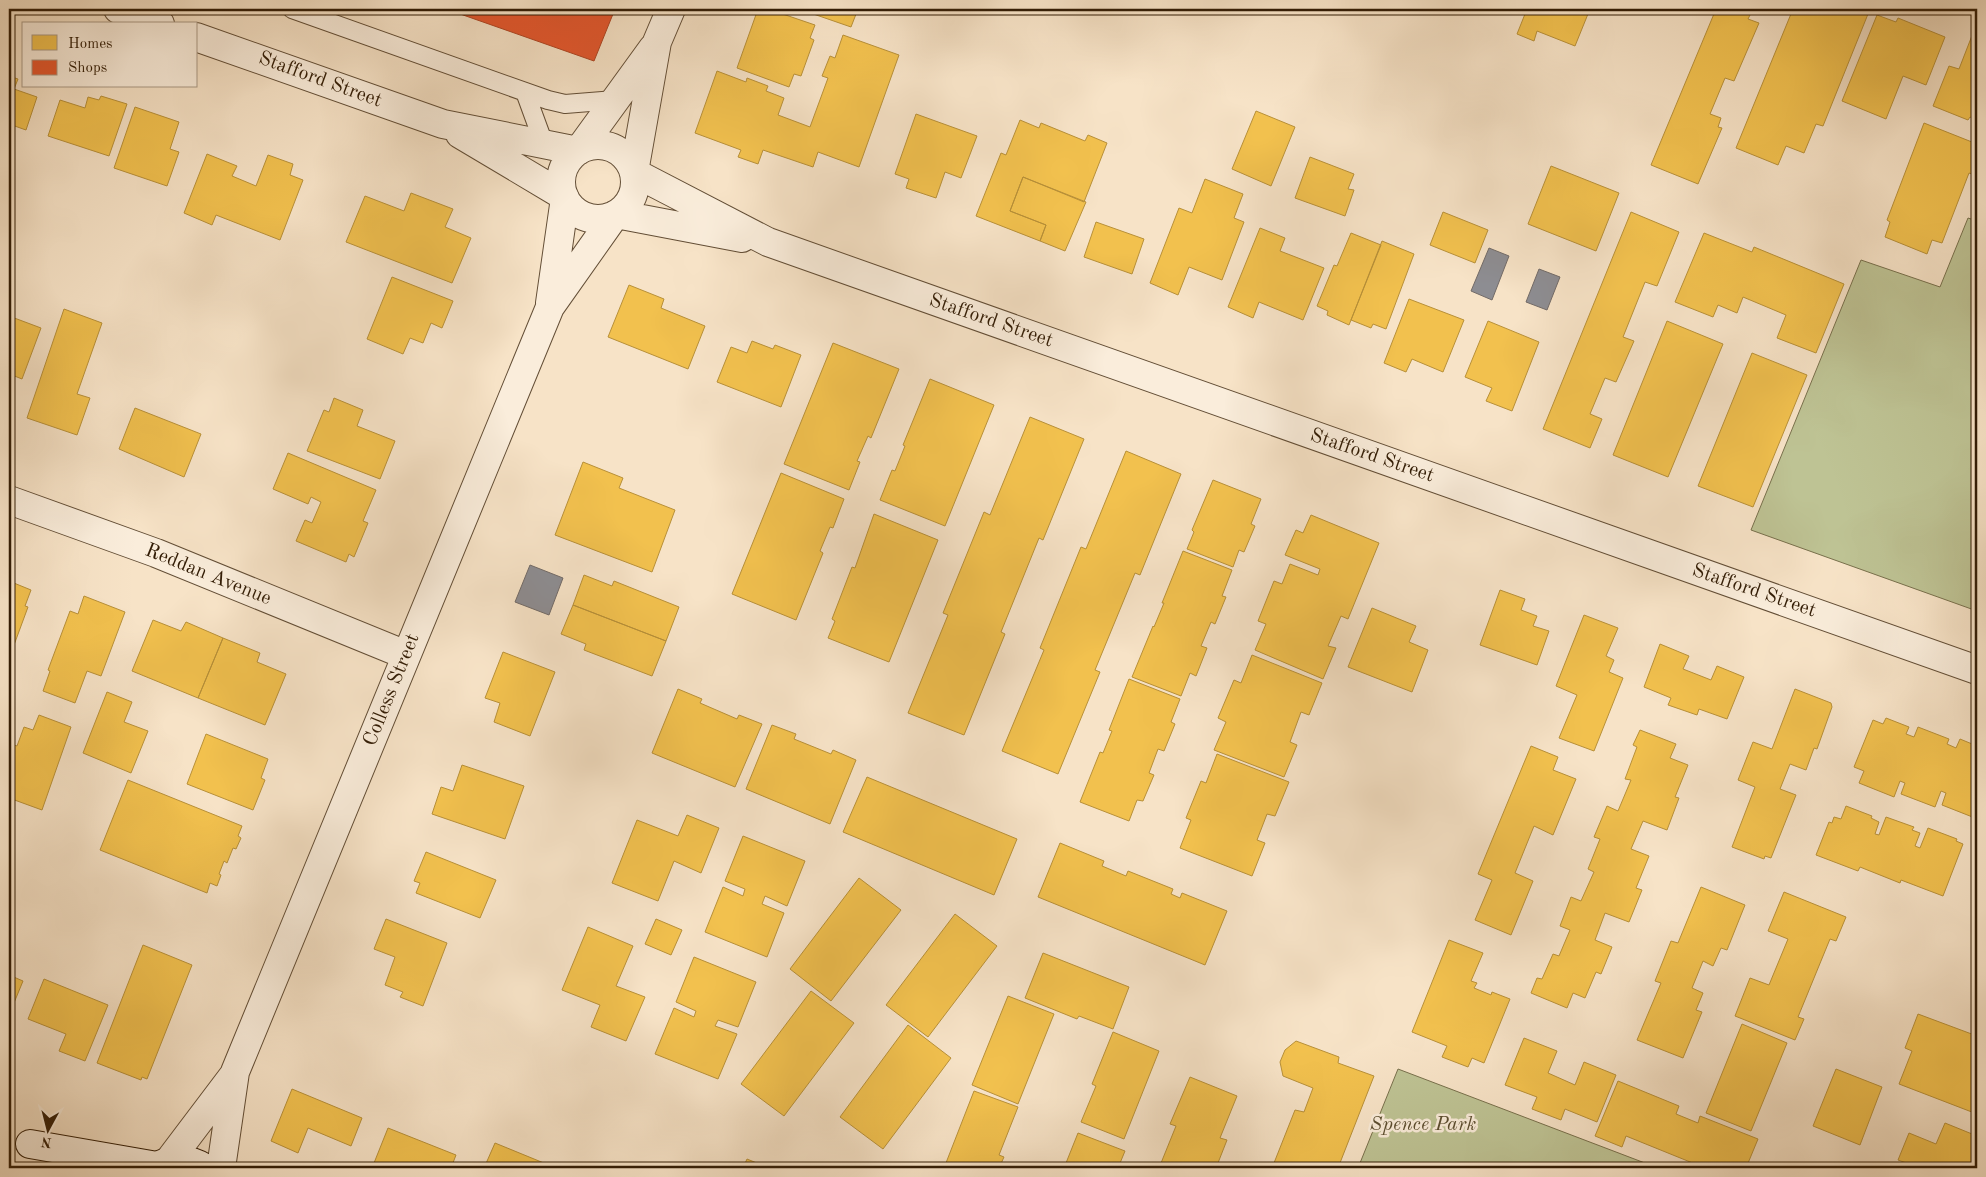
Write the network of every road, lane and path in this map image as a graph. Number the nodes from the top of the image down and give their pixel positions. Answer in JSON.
{"nodes":[{"id":1,"x":292,"y":9,"type":"edge"},
{"id":2,"x":670,"y":9,"type":"edge"},
{"id":3,"x":127,"y":10,"type":"edge"},
{"id":4,"x":155,"y":22,"type":"edge"},
{"id":5,"x":198,"y":38,"type":"edge"},
{"id":6,"x":657,"y":42,"type":"junction"},
{"id":7,"x":525,"y":92,"type":"junction"},
{"id":8,"x":615,"y":100,"type":"junction"},
{"id":9,"x":444,"y":124,"type":"junction"},
{"id":10,"x":544,"y":144,"type":"junction"},
{"id":11,"x":579,"y":151,"type":"junction"},
{"id":12,"x":634,"y":172,"type":"junction"},
{"id":13,"x":564,"y":197,"type":"junction"},
{"id":14,"x":616,"y":215,"type":"junction"},
{"id":15,"x":768,"y":242,"type":"junction"},
{"id":16,"x":550,"y":307,"type":"junction"},
{"id":17,"x":9,"y":500,"type":"edge"},
{"id":18,"x":406,"y":655,"type":"junction"},
{"id":19,"x":1977,"y":670,"type":"edge"},
{"id":20,"x":236,"y":1072,"type":"junction"},
{"id":21,"x":19,"y":1139,"type":"edge"},
{"id":22,"x":160,"y":1165,"type":"edge"},
{"id":23,"x":67,"y":1168,"type":"edge"},
{"id":24,"x":205,"y":1168,"type":"edge"},
{"id":25,"x":221,"y":1168,"type":"edge"}],
"edges":[{"from":1,"to":7,"type":"lane"},
{"from":2,"to":6,"type":"street"},
{"from":3,"to":4,"type":"street"},
{"from":5,"to":9,"type":"street","name":"Stafford Street"},
{"from":6,"to":8,"type":"street"},
{"from":6,"to":12,"type":"street"},
{"from":7,"to":8,"type":"lane"},
{"from":7,"to":10,"type":"lane"},
{"from":8,"to":11,"type":"street"},
{"from":9,"to":10,"type":"street","name":"Stafford Street"},
{"from":9,"to":13,"type":"street","name":"Stafford Street"},
{"from":10,"to":11,"type":"street","name":"Stafford Street"},
{"from":11,"to":12,"type":"street"},
{"from":11,"to":13,"type":"street"},
{"from":12,"to":14,"type":"street"},
{"from":12,"to":15,"type":"street","name":"Stafford Street"},
{"from":13,"to":14,"type":"street"},
{"from":13,"to":16,"type":"street","name":"Colless Street"},
{"from":14,"to":15,"type":"street","name":"Stafford Street"},
{"from":14,"to":16,"type":"street","name":"Colless Street"},
{"from":15,"to":19,"type":"street","name":"Stafford Street"},
{"from":16,"to":18,"type":"street","name":"Colless Street"},
{"from":17,"to":18,"type":"street","name":"Reddan Avenue"},
{"from":18,"to":20,"type":"street","name":"Colless Street"},
{"from":20,"to":22,"type":"street","name":"Colless Street"},
{"from":20,"to":25,"type":"street","name":"Colless Street"},
{"from":21,"to":22,"type":"street"},
{"from":21,"to":23,"type":"street"},
{"from":22,"to":24,"type":"street"}]}
